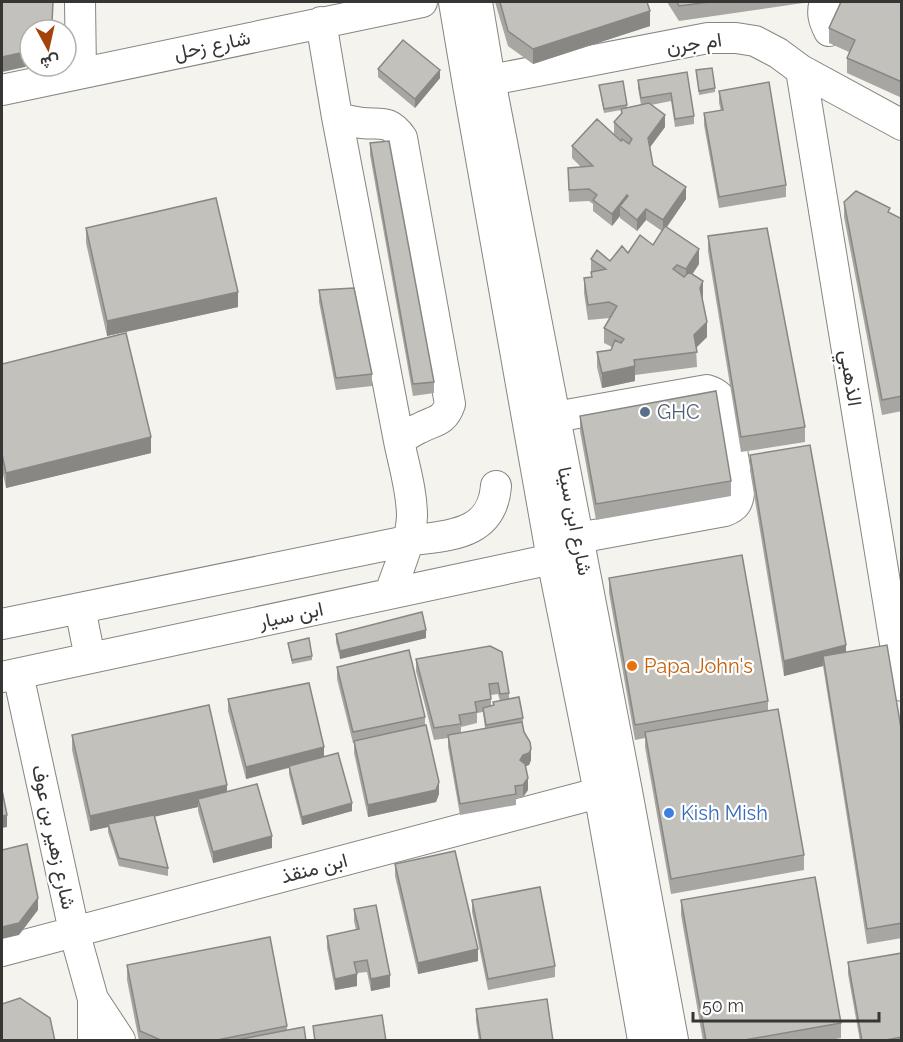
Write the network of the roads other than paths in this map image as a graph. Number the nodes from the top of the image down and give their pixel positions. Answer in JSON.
{"nodes":[{"id":1,"x":80,"y":2,"type":"edge"},
{"id":2,"x":422,"y":2,"type":"edge"},
{"id":3,"x":454,"y":2,"type":"edge"},
{"id":4,"x":477,"y":2,"type":"edge"},
{"id":5,"x":825,"y":2,"type":"edge"},
{"id":6,"x":321,"y":22,"type":"junction"},
{"id":7,"x":829,"y":31,"type":"edge"},
{"id":8,"x":801,"y":69,"type":"junction"},
{"id":9,"x":81,"y":72,"type":"junction"},
{"id":10,"x":479,"y":82,"type":"junction"},
{"id":11,"x":2,"y":90,"type":"edge"},
{"id":12,"x":337,"y":117,"type":"junction"},
{"id":13,"x":902,"y":125,"type":"edge"},
{"id":14,"x":555,"y":417,"type":"junction"},
{"id":15,"x":399,"y":441,"type":"junction"},
{"id":16,"x":496,"y":486,"type":"dead end"},
{"id":17,"x":407,"y":542,"type":"junction"},
{"id":18,"x":580,"y":545,"type":"junction"},
{"id":19,"x":552,"y":559,"type":"junction"},
{"id":20,"x":390,"y":593,"type":"junction"},
{"id":21,"x":81,"y":608,"type":"junction"},
{"id":22,"x":2,"y":624,"type":"edge"},
{"id":23,"x":90,"y":658,"type":"junction"},
{"id":24,"x":10,"y":676,"type":"edge"},
{"id":25,"x":902,"y":686,"type":"edge"},
{"id":26,"x":612,"y":789,"type":"junction"},
{"id":27,"x":74,"y":931,"type":"junction"},
{"id":28,"x":2,"y":951,"type":"edge"},
{"id":29,"x":93,"y":999,"type":"junction"},
{"id":30,"x":93,"y":1041,"type":"edge"},
{"id":31,"x":120,"y":1041,"type":"edge"},
{"id":32,"x":643,"y":1041,"type":"edge"},
{"id":33,"x":673,"y":1041,"type":"edge"}],
"edges":[{"from":1,"to":9,"type":"street"},
{"from":2,"to":6,"type":"street","name":"شارع زحل"},
{"from":3,"to":10,"type":"street","name":"شارع ابن سينا"},
{"from":4,"to":10,"type":"street","name":"شارع ابن سينا"},
{"from":5,"to":7,"type":"street"},
{"from":6,"to":9,"type":"street","name":"شارع زحل"},
{"from":6,"to":12,"type":"street"},
{"from":8,"to":10,"type":"street","name":"ام جرن"},
{"from":8,"to":13,"type":"street","name":"ام جرن"},
{"from":8,"to":25,"type":"street","name":"الذهبي"},
{"from":9,"to":11,"type":"street","name":"شارع زحل"},
{"from":10,"to":14,"type":"street","name":"شارع ابن سينا"},
{"from":10,"to":19,"type":"street","name":"شارع ابن سينا"},
{"from":12,"to":15,"type":"street"},
{"from":12,"to":15,"type":"street"},
{"from":14,"to":18,"type":"street","name":"شارع ابن سينا"},
{"from":14,"to":18,"type":"street","name":"ابن سيار"},
{"from":15,"to":17,"type":"street"},
{"from":16,"to":17,"type":"street"},
{"from":17,"to":20,"type":"street"},
{"from":17,"to":21,"type":"street"},
{"from":18,"to":19,"type":"street","name":"ابن سيار"},
{"from":18,"to":26,"type":"street","name":"شارع ابن سينا"},
{"from":19,"to":20,"type":"street","name":"ابن سيار"},
{"from":19,"to":26,"type":"street","name":"شارع ابن سينا"},
{"from":20,"to":23,"type":"street","name":"ابن سيار"},
{"from":21,"to":22,"type":"street"},
{"from":21,"to":23,"type":"street"},
{"from":23,"to":24,"type":"street","name":"ابن سيار"},
{"from":24,"to":27,"type":"street","name":"شارع زهير بن عوف"},
{"from":26,"to":27,"type":"street","name":"ابن منقذ"},
{"from":26,"to":32,"type":"street","name":"شارع ابن سينا"},
{"from":26,"to":33,"type":"street","name":"شارع ابن سينا"},
{"from":27,"to":28,"type":"street","name":"ابن منقذ"},
{"from":27,"to":29,"type":"street","name":"شارع زهير بن عوف"},
{"from":29,"to":30,"type":"street","name":"شارع زهير بن عوف"},
{"from":29,"to":31,"type":"street","name":"شارع زهير بن عوف"}]}
